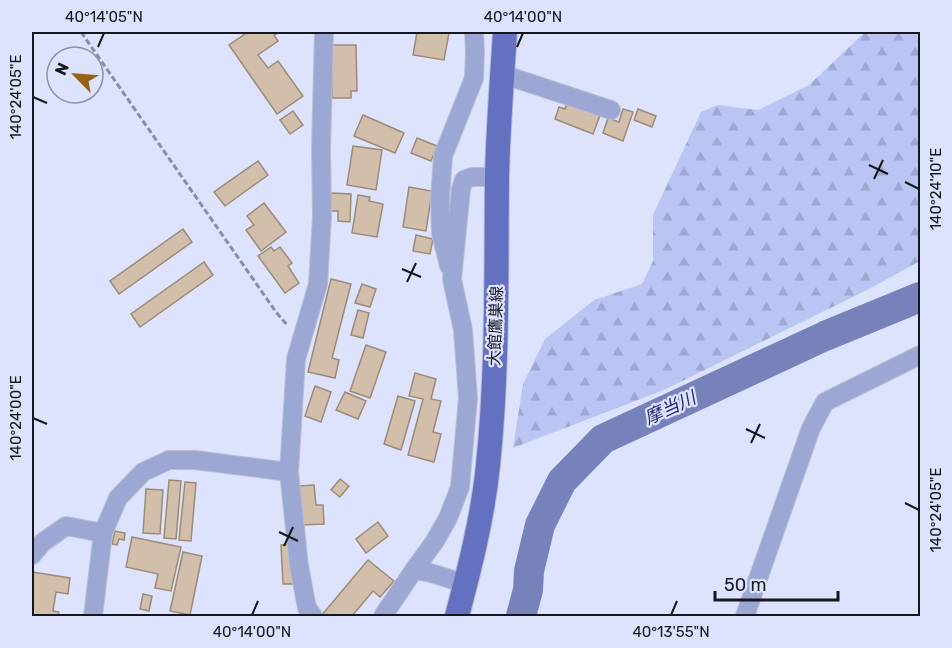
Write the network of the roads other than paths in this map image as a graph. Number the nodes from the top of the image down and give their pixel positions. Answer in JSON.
{"nodes":[{"id":1,"x":324,"y":32,"type":"edge"},
{"id":2,"x":474,"y":34,"type":"edge"},
{"id":3,"x":505,"y":36,"type":"edge"},
{"id":4,"x":502,"y":74,"type":"junction"},
{"id":5,"x":611,"y":110,"type":"dead end"},
{"id":6,"x":497,"y":177,"type":"junction"},
{"id":7,"x":452,"y":279,"type":"junction"},
{"id":8,"x":921,"y":355,"type":"edge"},
{"id":9,"x":289,"y":472,"type":"junction"},
{"id":10,"x":103,"y":533,"type":"junction"},
{"id":11,"x":32,"y":555,"type":"edge"},
{"id":12,"x":414,"y":570,"type":"junction"},
{"id":13,"x":466,"y":584,"type":"junction"},
{"id":14,"x":93,"y":616,"type":"edge"},
{"id":15,"x":313,"y":616,"type":"edge"},
{"id":16,"x":383,"y":616,"type":"edge"},
{"id":17,"x":457,"y":616,"type":"edge"},
{"id":18,"x":745,"y":616,"type":"edge"}],
"edges":[{"from":1,"to":9,"type":"street"},
{"from":2,"to":3,"type":"street"},
{"from":2,"to":7,"type":"street"},
{"from":3,"to":4,"type":"main road","name":"大館鷹巣線"},
{"from":4,"to":5,"type":"street"},
{"from":4,"to":6,"type":"main road","name":"大館鷹巣線"},
{"from":6,"to":7,"type":"street"},
{"from":6,"to":13,"type":"main road","name":"大館鷹巣線"},
{"from":7,"to":12,"type":"street"},
{"from":8,"to":18,"type":"street"},
{"from":9,"to":10,"type":"street"},
{"from":9,"to":15,"type":"street"},
{"from":10,"to":11,"type":"street"},
{"from":10,"to":14,"type":"street"},
{"from":12,"to":13,"type":"street"},
{"from":12,"to":16,"type":"street"},
{"from":13,"to":17,"type":"main road","name":"大館鷹巣線"}]}
